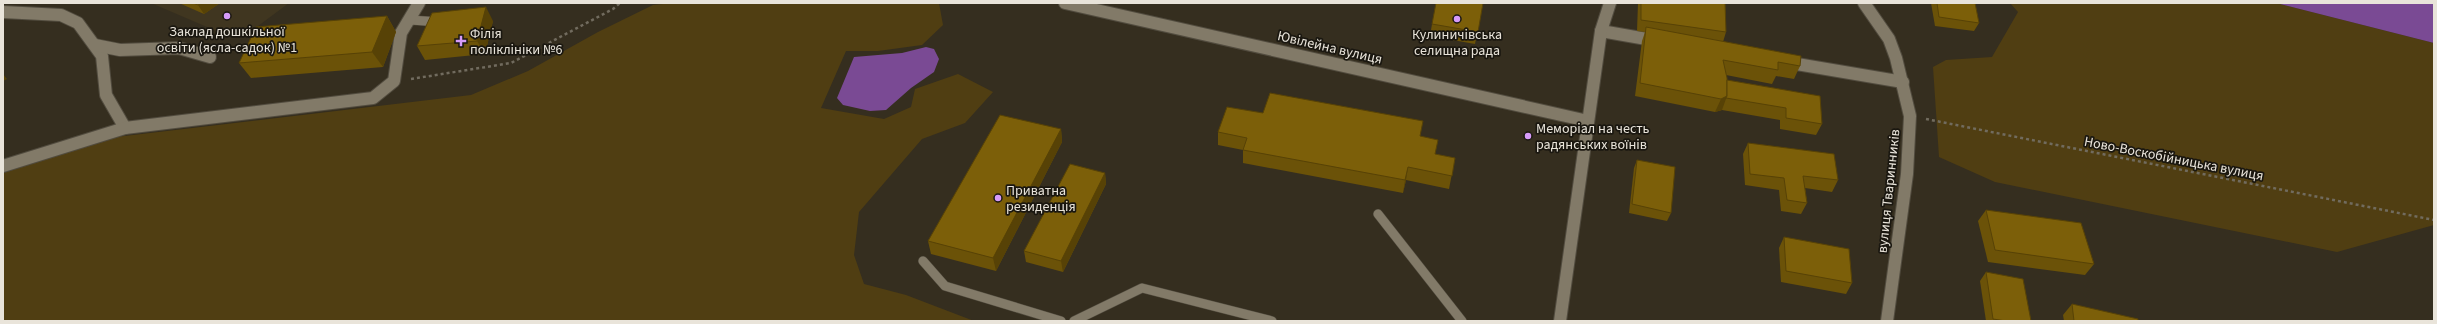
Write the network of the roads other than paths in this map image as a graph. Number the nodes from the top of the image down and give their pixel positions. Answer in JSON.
{"nodes":[{"id":1,"x":419,"y":3,"type":"edge"},
{"id":2,"x":1065,"y":3,"type":"edge"},
{"id":3,"x":1610,"y":3,"type":"edge"},
{"id":4,"x":1864,"y":3,"type":"edge"},
{"id":5,"x":3,"y":12,"type":"edge"},
{"id":6,"x":410,"y":20,"type":"junction"},
{"id":7,"x":448,"y":23,"type":"edge"},
{"id":8,"x":1601,"y":30,"type":"junction"},
{"id":9,"x":1670,"y":43,"type":"edge"},
{"id":10,"x":95,"y":45,"type":"junction"},
{"id":11,"x":210,"y":57,"type":"dead end"},
{"id":12,"x":1771,"y":60,"type":"edge"},
{"id":13,"x":1903,"y":82,"type":"junction"},
{"id":14,"x":1588,"y":121,"type":"junction"},
{"id":15,"x":125,"y":128,"type":"junction"},
{"id":16,"x":3,"y":166,"type":"edge"},
{"id":17,"x":1378,"y":214,"type":"dead end"},
{"id":18,"x":923,"y":261,"type":"dead end"},
{"id":19,"x":1061,"y":321,"type":"edge"},
{"id":20,"x":1074,"y":321,"type":"edge"},
{"id":21,"x":1272,"y":321,"type":"edge"},
{"id":22,"x":1462,"y":321,"type":"edge"},
{"id":23,"x":1560,"y":321,"type":"edge"},
{"id":24,"x":1887,"y":321,"type":"edge"}],
"edges":[{"from":1,"to":6,"type":"street"},
{"from":2,"to":14,"type":"street","name":"Ювілейна вулиця"},
{"from":3,"to":8,"type":"street"},
{"from":4,"to":13,"type":"street","name":"вулиця Тваринників"},
{"from":5,"to":10,"type":"street"},
{"from":6,"to":7,"type":"lane"},
{"from":6,"to":15,"type":"street"},
{"from":8,"to":9,"type":"street"},
{"from":8,"to":14,"type":"street"},
{"from":10,"to":11,"type":"street"},
{"from":10,"to":15,"type":"street"},
{"from":12,"to":13,"type":"street"},
{"from":13,"to":24,"type":"street","name":"вулиця Тваринників"},
{"from":14,"to":23,"type":"street"},
{"from":15,"to":16,"type":"street"},
{"from":17,"to":22,"type":"lane"},
{"from":18,"to":19,"type":"lane"},
{"from":20,"to":21,"type":"lane"}]}
